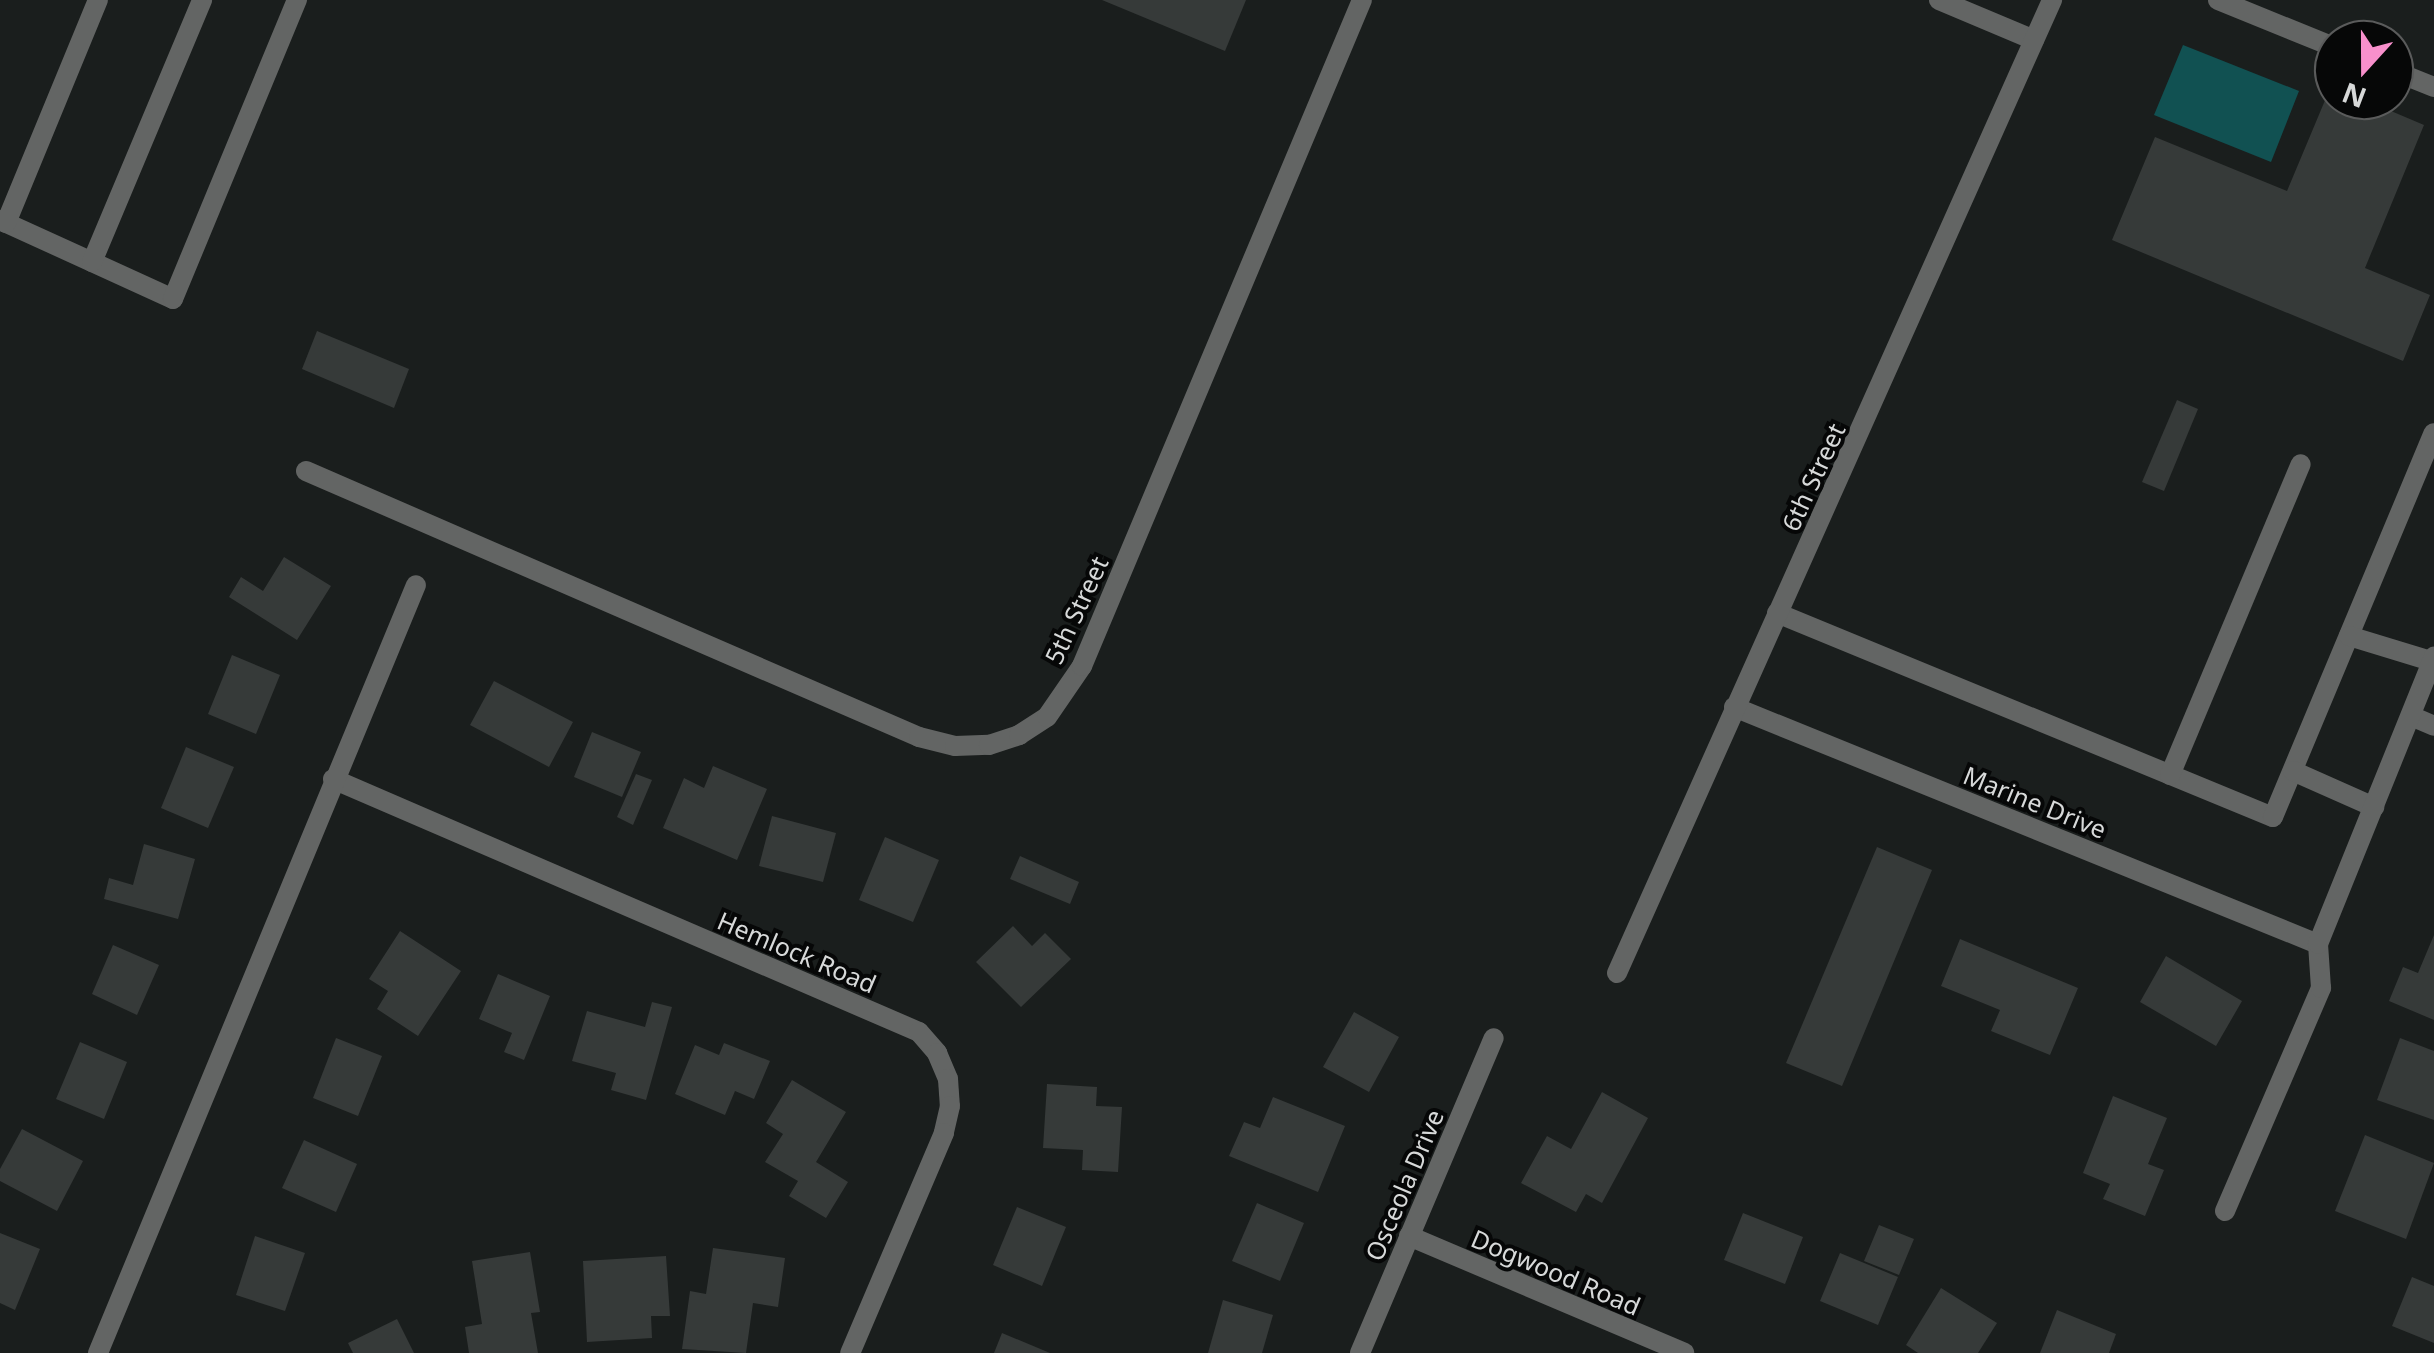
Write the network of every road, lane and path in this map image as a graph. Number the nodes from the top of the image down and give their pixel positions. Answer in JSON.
{"nodes":[{"id":1,"x":98,"y":0,"type":"edge"},
{"id":2,"x":202,"y":0,"type":"edge"},
{"id":3,"x":297,"y":0,"type":"edge"},
{"id":4,"x":1362,"y":0,"type":"edge"},
{"id":5,"x":1939,"y":0,"type":"edge"},
{"id":6,"x":2052,"y":0,"type":"edge"},
{"id":7,"x":2218,"y":0,"type":"edge"},
{"id":8,"x":2314,"y":39,"type":"edge"},
{"id":9,"x":2034,"y":40,"type":"junction"},
{"id":10,"x":3,"y":222,"type":"edge"},
{"id":11,"x":92,"y":262,"type":"junction"},
{"id":12,"x":2434,"y":432,"type":"edge"},
{"id":13,"x":2301,"y":464,"type":"dead end"},
{"id":14,"x":306,"y":471,"type":"dead end"},
{"id":15,"x":416,"y":585,"type":"dead end"},
{"id":16,"x":1777,"y":613,"type":"junction"},
{"id":17,"x":2348,"y":636,"type":"junction"},
{"id":18,"x":2433,"y":660,"type":"edge"},
{"id":19,"x":1734,"y":707,"type":"junction"},
{"id":20,"x":2411,"y":716,"type":"junction"},
{"id":21,"x":2434,"y":726,"type":"edge"},
{"id":22,"x":2293,"y":771,"type":"junction"},
{"id":23,"x":2170,"y":775,"type":"junction"},
{"id":24,"x":333,"y":780,"type":"junction"},
{"id":25,"x":2374,"y":807,"type":"junction"},
{"id":26,"x":2318,"y":944,"type":"junction"},
{"id":27,"x":1617,"y":974,"type":"dead end"},
{"id":28,"x":1494,"y":1038,"type":"dead end"},
{"id":29,"x":2225,"y":1212,"type":"dead end"},
{"id":30,"x":1409,"y":1236,"type":"junction"},
{"id":31,"x":98,"y":1353,"type":"edge"},
{"id":32,"x":850,"y":1353,"type":"edge"},
{"id":33,"x":1360,"y":1353,"type":"edge"},
{"id":34,"x":1684,"y":1353,"type":"edge"}],
"edges":[{"from":1,"to":10,"type":"street"},
{"from":2,"to":11,"type":"street"},
{"from":3,"to":11,"type":"street"},
{"from":4,"to":14,"type":"street","name":"5th Street"},
{"from":5,"to":9,"type":"street"},
{"from":6,"to":9,"type":"street","name":"6th Street"},
{"from":7,"to":8,"type":"street"},
{"from":9,"to":16,"type":"street","name":"6th Street"},
{"from":10,"to":11,"type":"street"},
{"from":12,"to":17,"type":"street"},
{"from":13,"to":23,"type":"street"},
{"from":15,"to":24,"type":"street"},
{"from":16,"to":19,"type":"street","name":"6th Street"},
{"from":16,"to":23,"type":"street"},
{"from":17,"to":18,"type":"street"},
{"from":17,"to":22,"type":"street"},
{"from":18,"to":20,"type":"street"},
{"from":19,"to":26,"type":"street","name":"Marine Drive"},
{"from":19,"to":27,"type":"street","name":"6th Street"},
{"from":20,"to":21,"type":"street"},
{"from":20,"to":25,"type":"street"},
{"from":22,"to":23,"type":"street"},
{"from":22,"to":25,"type":"street"},
{"from":24,"to":31,"type":"street"},
{"from":24,"to":32,"type":"street","name":"Hemlock Road"},
{"from":25,"to":26,"type":"street"},
{"from":26,"to":29,"type":"street"},
{"from":28,"to":30,"type":"street","name":"Osceola Drive"},
{"from":30,"to":33,"type":"street","name":"Osceola Drive"},
{"from":30,"to":34,"type":"street","name":"Dogwood Road"}]}
